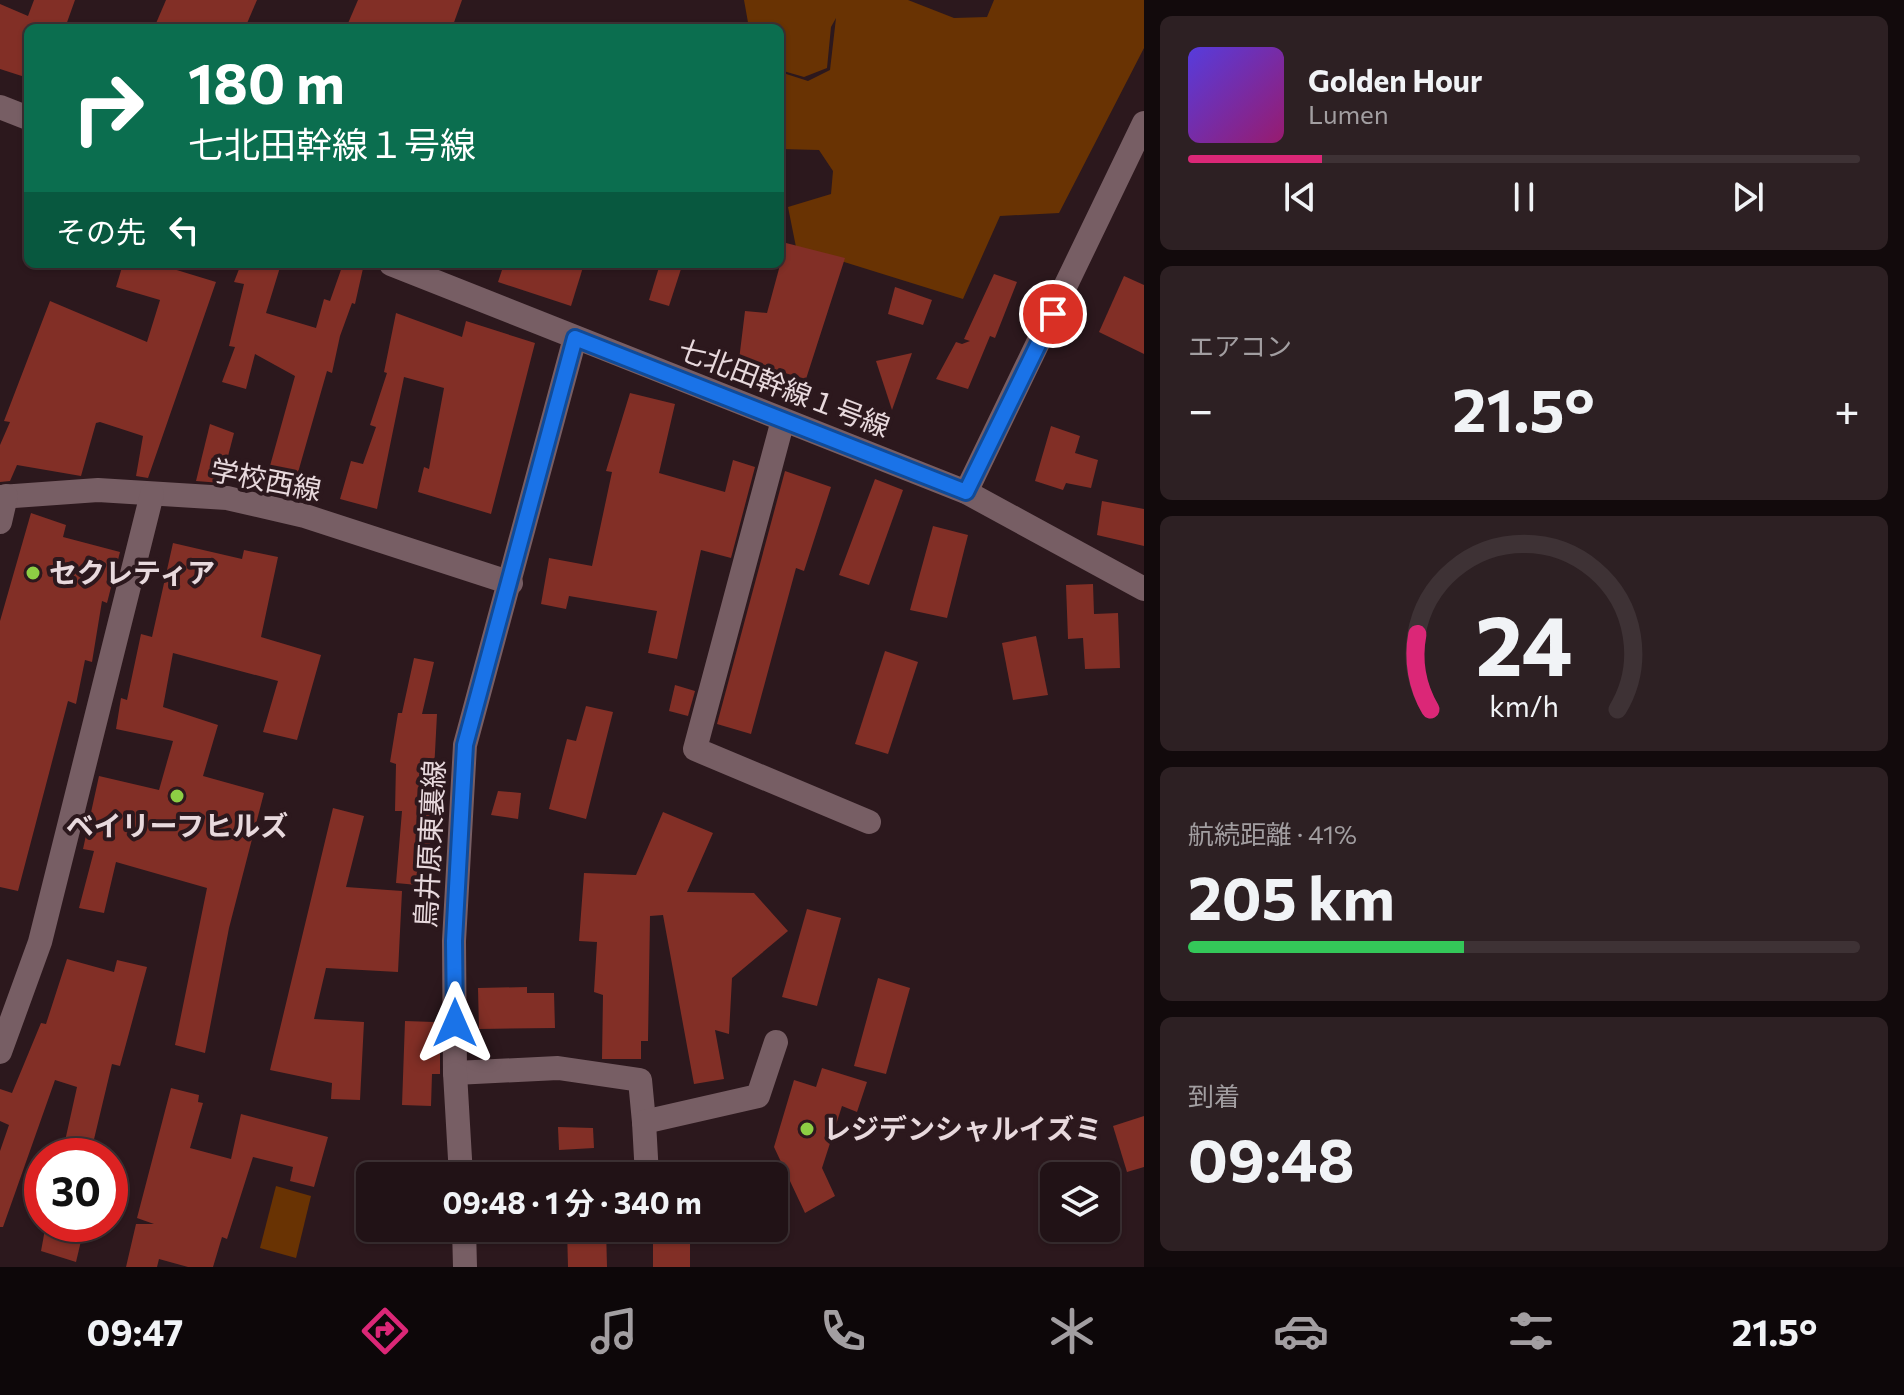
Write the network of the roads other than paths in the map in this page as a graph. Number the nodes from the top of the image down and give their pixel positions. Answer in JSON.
{"nodes":[{"id":1,"x":0,"y":107,"type":"edge"},
{"id":2,"x":24,"y":116,"type":"edge"},
{"id":3,"x":1144,"y":123,"type":"edge"},
{"id":4,"x":401,"y":268,"type":"edge"},
{"id":5,"x":575,"y":338,"type":"junction"},
{"id":6,"x":783,"y":420,"type":"junction"},
{"id":7,"x":966,"y":492,"type":"junction"},
{"id":8,"x":152,"y":494,"type":"junction"},
{"id":9,"x":3,"y":497,"type":"edge"},
{"id":10,"x":0,"y":522,"type":"edge"},
{"id":11,"x":511,"y":583,"type":"junction"},
{"id":12,"x":1144,"y":589,"type":"edge"},
{"id":13,"x":869,"y":822,"type":"dead end"},
{"id":14,"x":776,"y":1042,"type":"dead end"},
{"id":15,"x":0,"y":1052,"type":"edge"},
{"id":16,"x":455,"y":1073,"type":"junction"},
{"id":17,"x":644,"y":1122,"type":"junction"},
{"id":18,"x":460,"y":1162,"type":"edge"},
{"id":19,"x":646,"y":1162,"type":"edge"},
{"id":20,"x":464,"y":1242,"type":"edge"},
{"id":21,"x":465,"y":1267,"type":"edge"}],
"edges":[{"from":1,"to":2,"type":"street"},
{"from":3,"to":7,"type":"street"},
{"from":4,"to":5,"type":"street","name":"七北田幹線１号線"},
{"from":5,"to":6,"type":"street","name":"七北田幹線１号線"},
{"from":5,"to":11,"type":"street","name":"鳥井原東裏線"},
{"from":6,"to":7,"type":"street","name":"七北田幹線１号線"},
{"from":6,"to":13,"type":"street"},
{"from":7,"to":12,"type":"street","name":"七北田幹線１号線"},
{"from":8,"to":9,"type":"street","name":"学校西線"},
{"from":8,"to":11,"type":"street","name":"学校西線"},
{"from":8,"to":15,"type":"street"},
{"from":9,"to":10,"type":"street"},
{"from":11,"to":16,"type":"street","name":"鳥井原東裏線"},
{"from":14,"to":17,"type":"street"},
{"from":16,"to":17,"type":"street"},
{"from":16,"to":18,"type":"street","name":"鳥井原東裏線"},
{"from":17,"to":19,"type":"street"},
{"from":20,"to":21,"type":"street"}]}
